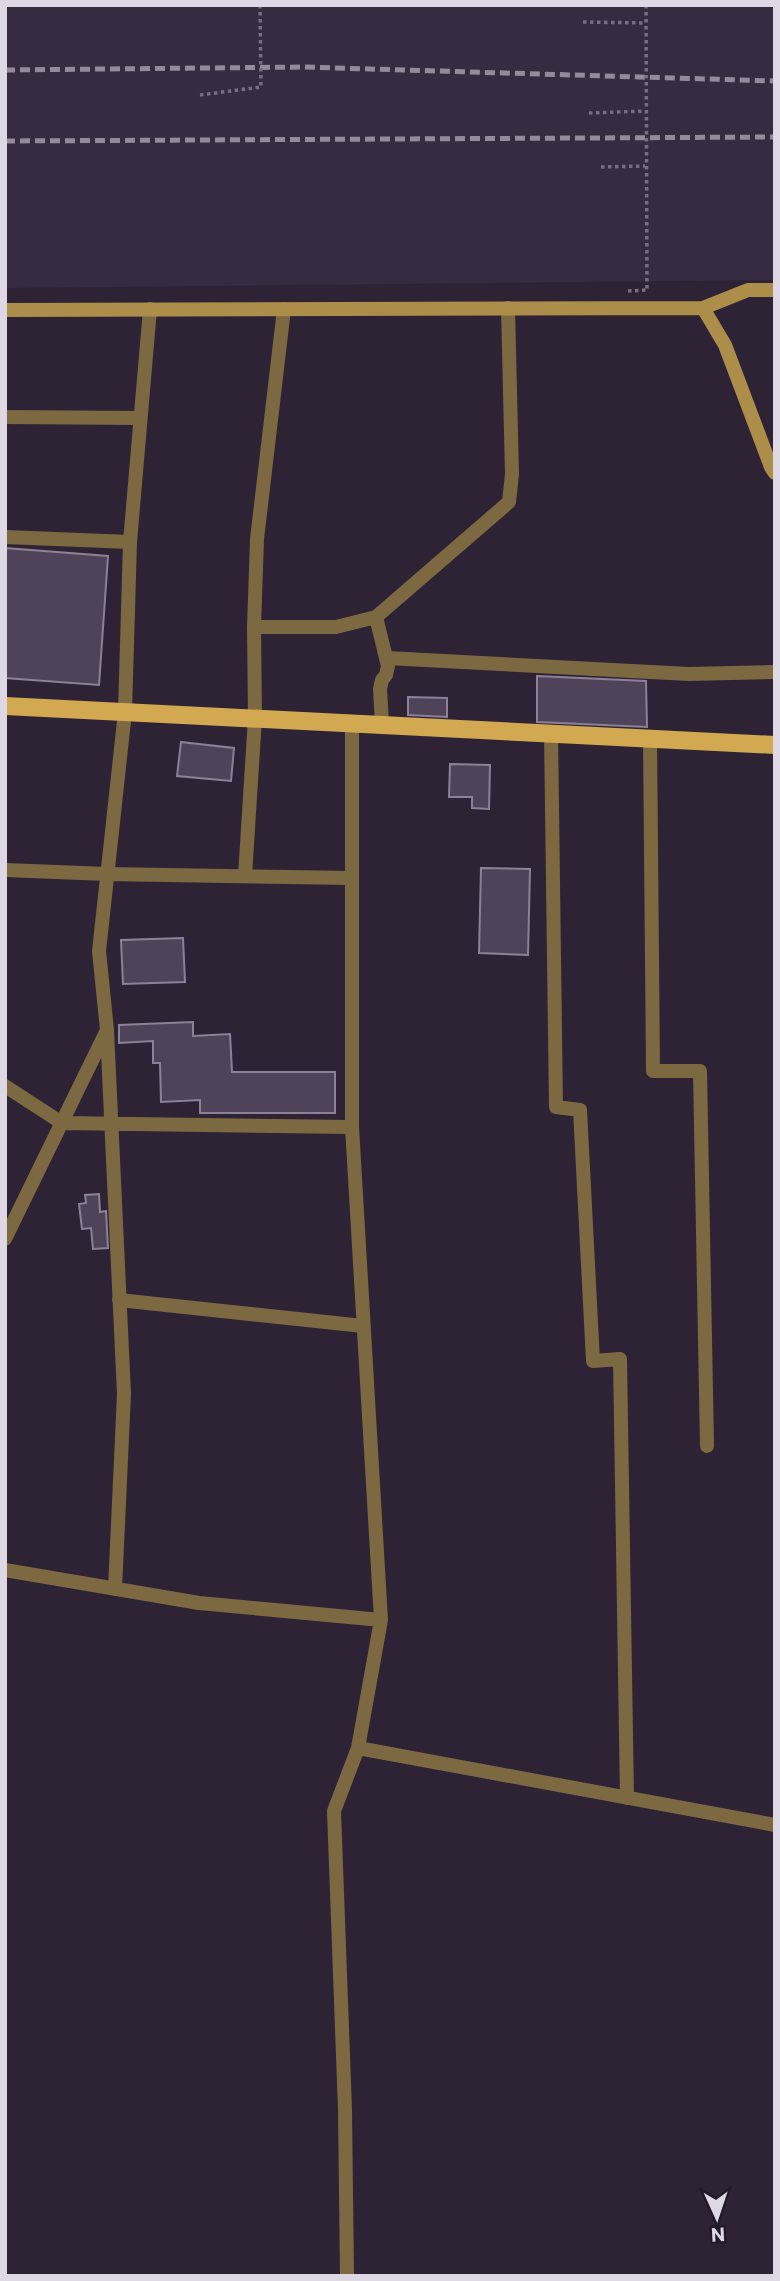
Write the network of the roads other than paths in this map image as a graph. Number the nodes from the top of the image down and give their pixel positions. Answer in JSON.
{"nodes":[{"id":1,"x":775,"y":290,"type":"edge"},
{"id":2,"x":508,"y":308,"type":"junction"},
{"id":3,"x":703,"y":308,"type":"junction"},
{"id":4,"x":150,"y":309,"type":"junction"},
{"id":5,"x":284,"y":309,"type":"junction"},
{"id":6,"x":5,"y":310,"type":"edge"},
{"id":7,"x":5,"y":417,"type":"edge"},
{"id":8,"x":140,"y":418,"type":"junction"},
{"id":9,"x":773,"y":469,"type":"edge"},
{"id":10,"x":5,"y":537,"type":"edge"},
{"id":11,"x":130,"y":542,"type":"junction"},
{"id":12,"x":376,"y":617,"type":"junction"},
{"id":13,"x":254,"y":626,"type":"junction"},
{"id":14,"x":387,"y":658,"type":"junction"},
{"id":15,"x":775,"y":672,"type":"edge"},
{"id":16,"x":5,"y":706,"type":"edge"},
{"id":17,"x":125,"y":712,"type":"junction"},
{"id":18,"x":255,"y":718,"type":"junction"},
{"id":19,"x":352,"y":723,"type":"junction"},
{"id":20,"x":382,"y":724,"type":"junction"},
{"id":21,"x":551,"y":732,"type":"junction"},
{"id":22,"x":650,"y":737,"type":"junction"},
{"id":23,"x":775,"y":744,"type":"edge"},
{"id":24,"x":5,"y":870,"type":"edge"},
{"id":25,"x":107,"y":874,"type":"junction"},
{"id":26,"x":246,"y":876,"type":"junction"},
{"id":27,"x":351,"y":878,"type":"junction"},
{"id":28,"x":107,"y":1030,"type":"junction"},
{"id":29,"x":5,"y":1086,"type":"edge"},
{"id":30,"x":62,"y":1123,"type":"junction"},
{"id":31,"x":111,"y":1125,"type":"junction"},
{"id":32,"x":352,"y":1127,"type":"junction"},
{"id":33,"x":5,"y":1239,"type":"edge"},
{"id":34,"x":119,"y":1300,"type":"junction"},
{"id":35,"x":363,"y":1325,"type":"junction"},
{"id":36,"x":708,"y":1446,"type":"dead end"},
{"id":37,"x":5,"y":1570,"type":"edge"},
{"id":38,"x":115,"y":1588,"type":"junction"},
{"id":39,"x":381,"y":1620,"type":"junction"},
{"id":40,"x":358,"y":1748,"type":"junction"},
{"id":41,"x":627,"y":1798,"type":"junction"},
{"id":42,"x":775,"y":1825,"type":"edge"},
{"id":43,"x":347,"y":2276,"type":"edge"}],
"edges":[{"from":1,"to":3,"type":"street"},
{"from":2,"to":3,"type":"street"},
{"from":2,"to":5,"type":"street"},
{"from":2,"to":12,"type":"street"},
{"from":3,"to":9,"type":"street"},
{"from":4,"to":5,"type":"street"},
{"from":4,"to":6,"type":"street"},
{"from":4,"to":8,"type":"street"},
{"from":5,"to":13,"type":"street"},
{"from":7,"to":8,"type":"street"},
{"from":8,"to":11,"type":"street"},
{"from":10,"to":11,"type":"street"},
{"from":11,"to":17,"type":"street"},
{"from":12,"to":13,"type":"street"},
{"from":12,"to":14,"type":"street"},
{"from":13,"to":18,"type":"street"},
{"from":14,"to":15,"type":"street"},
{"from":14,"to":20,"type":"street"},
{"from":16,"to":17,"type":"main road"},
{"from":17,"to":18,"type":"main road"},
{"from":17,"to":25,"type":"street"},
{"from":18,"to":19,"type":"main road"},
{"from":18,"to":26,"type":"street"},
{"from":19,"to":20,"type":"main road"},
{"from":19,"to":27,"type":"street"},
{"from":20,"to":21,"type":"main road"},
{"from":21,"to":22,"type":"main road"},
{"from":21,"to":41,"type":"street"},
{"from":22,"to":23,"type":"main road"},
{"from":22,"to":36,"type":"street"},
{"from":24,"to":25,"type":"street"},
{"from":25,"to":26,"type":"street"},
{"from":25,"to":28,"type":"street"},
{"from":26,"to":27,"type":"street"},
{"from":27,"to":32,"type":"street"},
{"from":28,"to":30,"type":"street"},
{"from":28,"to":31,"type":"street"},
{"from":29,"to":30,"type":"street"},
{"from":30,"to":31,"type":"street"},
{"from":30,"to":33,"type":"street"},
{"from":31,"to":32,"type":"street"},
{"from":31,"to":34,"type":"street"},
{"from":32,"to":35,"type":"street"},
{"from":34,"to":35,"type":"street"},
{"from":34,"to":38,"type":"street"},
{"from":35,"to":39,"type":"street"},
{"from":37,"to":38,"type":"street"},
{"from":38,"to":39,"type":"street"},
{"from":39,"to":40,"type":"street"},
{"from":40,"to":41,"type":"street"},
{"from":40,"to":43,"type":"street"},
{"from":41,"to":42,"type":"street"}]}
